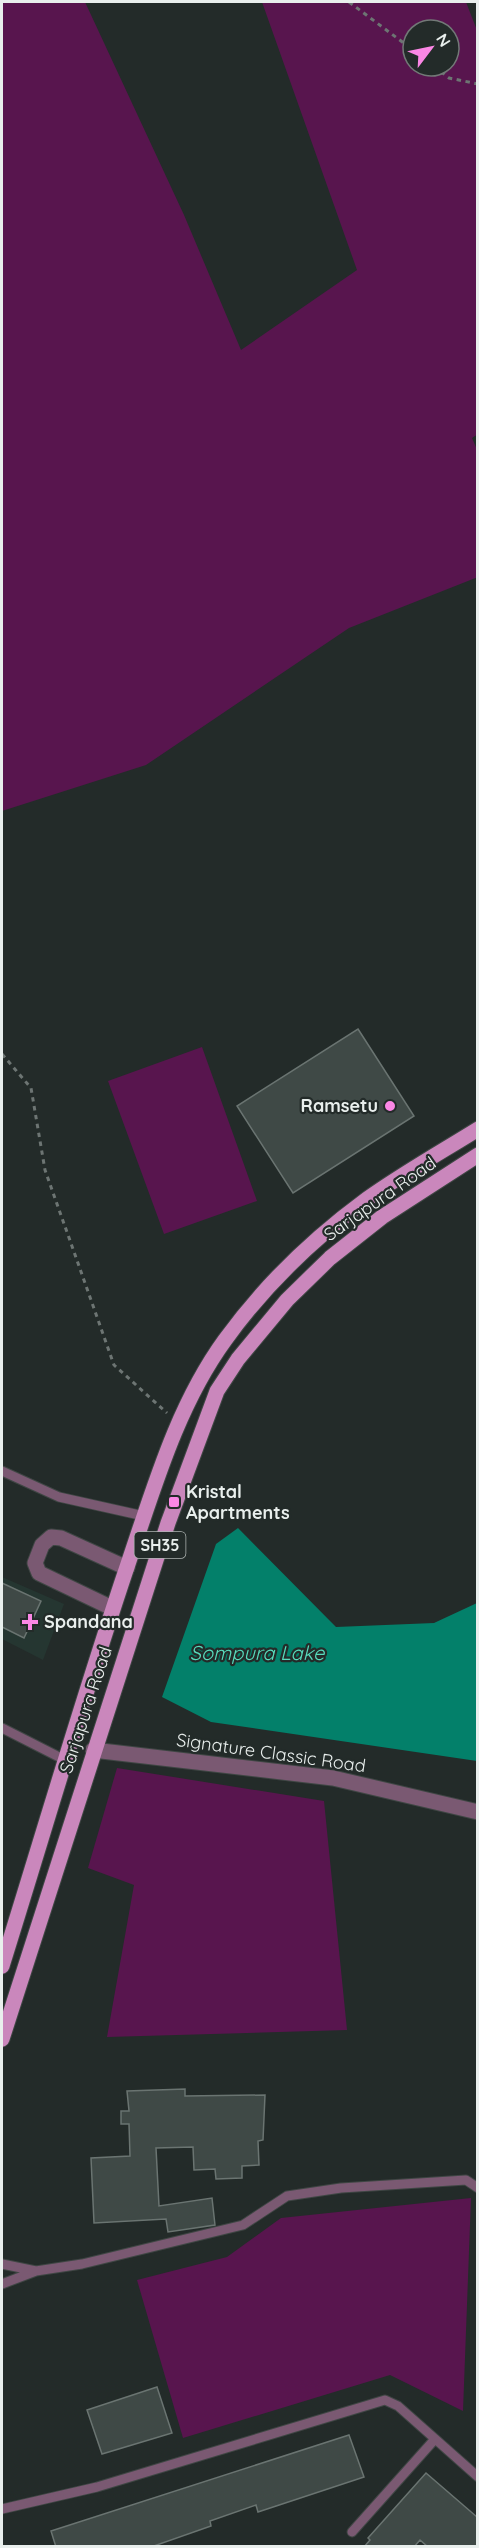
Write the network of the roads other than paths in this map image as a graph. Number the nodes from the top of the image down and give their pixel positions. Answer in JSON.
{"nodes":[{"id":1,"x":477,"y":1129,"type":"edge"},
{"id":2,"x":477,"y":1155,"type":"edge"},
{"id":3,"x":2,"y":1471,"type":"edge"},
{"id":4,"x":144,"y":1516,"type":"junction"},
{"id":5,"x":168,"y":1523,"type":"junction"},
{"id":6,"x":127,"y":1568,"type":"junction"},
{"id":7,"x":112,"y":1608,"type":"junction"},
{"id":8,"x":2,"y":1728,"type":"edge"},
{"id":9,"x":93,"y":1750,"type":"junction"},
{"id":10,"x":64,"y":1760,"type":"junction"},
{"id":11,"x":477,"y":1812,"type":"edge"},
{"id":12,"x":26,"y":1890,"type":"junction"},
{"id":13,"x":45,"y":1897,"type":"junction"},
{"id":14,"x":2,"y":1966,"type":"edge"},
{"id":15,"x":2,"y":2039,"type":"edge"},
{"id":16,"x":477,"y":2188,"type":"edge"},
{"id":17,"x":2,"y":2264,"type":"edge"},
{"id":18,"x":36,"y":2271,"type":"junction"},
{"id":19,"x":2,"y":2284,"type":"edge"},
{"id":20,"x":435,"y":2439,"type":"junction"},
{"id":21,"x":477,"y":2477,"type":"edge"},
{"id":22,"x":2,"y":2508,"type":"edge"},
{"id":23,"x":352,"y":2532,"type":"dead end"}],
"edges":[{"from":1,"to":4,"type":"main road","name":"Sarjapura Road"},
{"from":2,"to":5,"type":"main road","name":"Sarjapura Road","number":"SH35"},
{"from":3,"to":4,"type":"lane"},
{"from":4,"to":5,"type":"main road"},
{"from":4,"to":6,"type":"main road","name":"Sarjapura Road"},
{"from":5,"to":9,"type":"main road","name":"Sarjapura Road","number":"SH35"},
{"from":6,"to":7,"type":"main road","name":"Sarjapura Road"},
{"from":6,"to":7,"type":"street"},
{"from":7,"to":10,"type":"main road","name":"Sarjapura Road"},
{"from":8,"to":10,"type":"lane"},
{"from":9,"to":11,"type":"street","name":"Signature Classic Road"},
{"from":9,"to":13,"type":"main road","name":"Sarjapura Road","number":"SH35"},
{"from":10,"to":12,"type":"main road","name":"Sarjapura Road"},
{"from":12,"to":13,"type":"main road"},
{"from":12,"to":14,"type":"main road","name":"Sarjapura Road"},
{"from":13,"to":15,"type":"main road","name":"Sarjapura Road","number":"SH35"},
{"from":16,"to":18,"type":"lane"},
{"from":17,"to":18,"type":"lane"},
{"from":18,"to":19,"type":"lane"},
{"from":20,"to":21,"type":"lane"},
{"from":20,"to":22,"type":"lane"},
{"from":20,"to":23,"type":"lane"}]}
